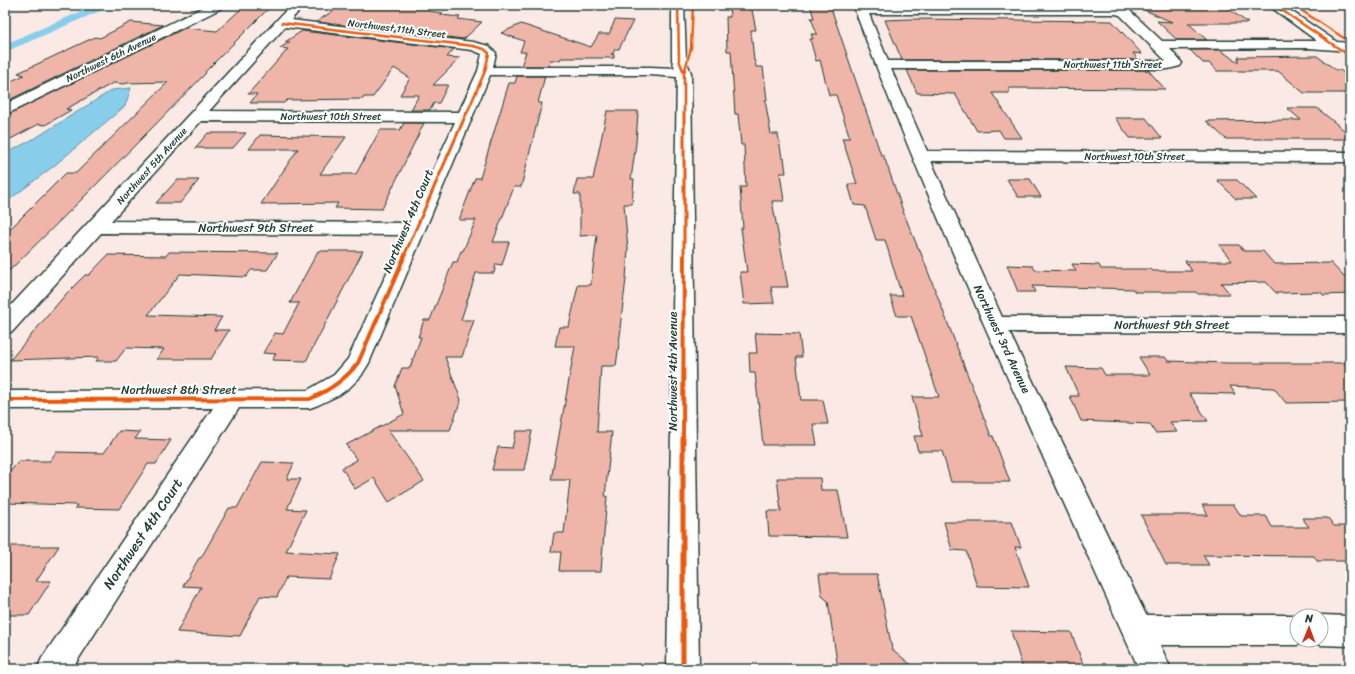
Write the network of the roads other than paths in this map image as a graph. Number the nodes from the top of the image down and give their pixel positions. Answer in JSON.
{"nodes":[{"id":1,"x":218,"y":5,"type":"edge"},
{"id":2,"x":298,"y":5,"type":"edge"},
{"id":3,"x":678,"y":5,"type":"edge"},
{"id":4,"x":693,"y":5,"type":"edge"},
{"id":5,"x":1274,"y":5,"type":"edge"},
{"id":6,"x":1293,"y":5,"type":"edge"},
{"id":7,"x":860,"y":7,"type":"edge"},
{"id":8,"x":282,"y":23,"type":"junction"},
{"id":9,"x":1350,"y":42,"type":"edge"},
{"id":10,"x":1159,"y":45,"type":"junction"},
{"id":11,"x":1334,"y":46,"type":"junction"},
{"id":12,"x":1350,"y":47,"type":"edge"},
{"id":13,"x":1350,"y":56,"type":"edge"},
{"id":14,"x":882,"y":65,"type":"junction"},
{"id":15,"x":681,"y":66,"type":"junction"},
{"id":16,"x":485,"y":71,"type":"junction"},
{"id":17,"x":5,"y":110,"type":"edge"},
{"id":18,"x":197,"y":116,"type":"junction"},
{"id":19,"x":464,"y":117,"type":"junction"},
{"id":20,"x":921,"y":156,"type":"junction"},
{"id":21,"x":1350,"y":157,"type":"edge"},
{"id":22,"x":96,"y":227,"type":"junction"},
{"id":23,"x":416,"y":229,"type":"junction"},
{"id":24,"x":995,"y":324,"type":"junction"},
{"id":25,"x":1350,"y":325,"type":"edge"},
{"id":26,"x":5,"y":326,"type":"edge"},
{"id":27,"x":348,"y":377,"type":"joint"},
{"id":28,"x":5,"y":400,"type":"edge"},
{"id":29,"x":232,"y":400,"type":"junction"},
{"id":30,"x":1138,"y":630,"type":"junction"},
{"id":31,"x":1289,"y":630,"type":"edge"},
{"id":32,"x":1329,"y":630,"type":"edge"},
{"id":33,"x":1350,"y":630,"type":"edge"},
{"id":34,"x":53,"y":669,"type":"edge"},
{"id":35,"x":683,"y":669,"type":"edge"},
{"id":36,"x":1156,"y":669,"type":"edge"}],
"edges":[{"from":1,"to":17,"type":"street","name":"Northwest 6th Avenue"},
{"from":2,"to":8,"type":"street","name":"Northwest 5th Avenue"},
{"from":3,"to":15,"type":"street","name":"Northwest 4th Avenue"},
{"from":4,"to":15,"type":"street","name":"Northwest 4th Avenue"},
{"from":5,"to":11,"type":"street"},
{"from":6,"to":9,"type":"street"},
{"from":7,"to":10,"type":"street"},
{"from":7,"to":14,"type":"street","name":"Northwest 3rd Avenue"},
{"from":8,"to":16,"type":"street","name":"Northwest 11th Street"},
{"from":8,"to":18,"type":"street","name":"Northwest 5th Avenue"},
{"from":10,"to":11,"type":"street","name":"Northwest 11th Street"},
{"from":10,"to":14,"type":"street","name":"Northwest 11th Street"},
{"from":11,"to":12,"type":"street","name":"Northwest 11th Street"},
{"from":11,"to":13,"type":"street"},
{"from":14,"to":20,"type":"street","name":"Northwest 3rd Avenue"},
{"from":15,"to":16,"type":"street"},
{"from":15,"to":35,"type":"street","name":"Northwest 4th Avenue"},
{"from":16,"to":19,"type":"street","name":"Northwest 4th Court"},
{"from":18,"to":19,"type":"street","name":"Northwest 10th Street"},
{"from":18,"to":22,"type":"street","name":"Northwest 5th Avenue"},
{"from":19,"to":23,"type":"street","name":"Northwest 4th Court"},
{"from":20,"to":21,"type":"street","name":"Northwest 10th Street"},
{"from":20,"to":24,"type":"street","name":"Northwest 3rd Avenue"},
{"from":22,"to":23,"type":"street","name":"Northwest 9th Street"},
{"from":22,"to":26,"type":"street","name":"Northwest 5th Avenue"},
{"from":23,"to":27,"type":"street","name":"Northwest 4th Court"},
{"from":24,"to":25,"type":"street","name":"Northwest 9th Street"},
{"from":24,"to":30,"type":"street","name":"Northwest 3rd Avenue"},
{"from":27,"to":29,"type":"street","name":"Northwest 8th Street"},
{"from":28,"to":29,"type":"street","name":"Northwest 8th Street"},
{"from":29,"to":34,"type":"street","name":"Northwest 4th Court"},
{"from":30,"to":31,"type":"street"},
{"from":30,"to":36,"type":"street","name":"Northwest 3rd Avenue"},
{"from":32,"to":33,"type":"street"}]}
